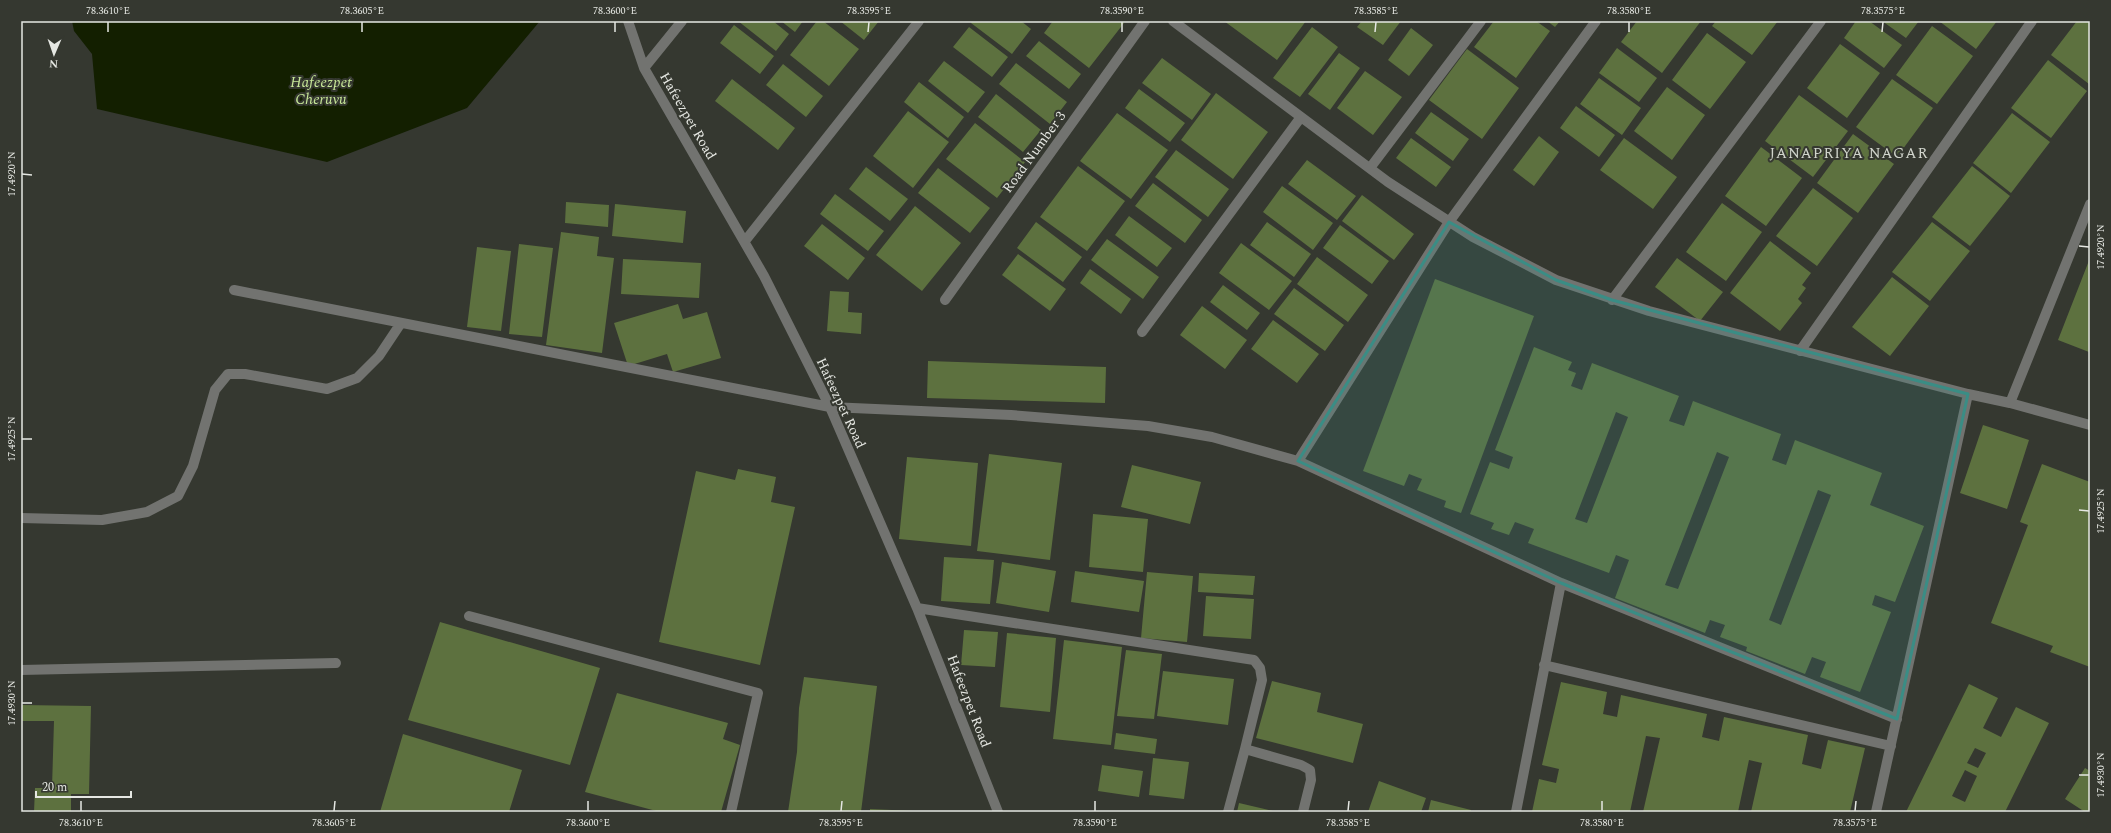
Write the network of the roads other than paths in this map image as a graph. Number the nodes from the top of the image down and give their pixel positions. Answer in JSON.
{"nodes":[{"id":1,"x":628,"y":21,"type":"edge"},
{"id":2,"x":682,"y":21,"type":"edge"},
{"id":3,"x":918,"y":21,"type":"edge"},
{"id":4,"x":1146,"y":21,"type":"edge"},
{"id":5,"x":1173,"y":21,"type":"edge"},
{"id":6,"x":1596,"y":21,"type":"edge"},
{"id":7,"x":1821,"y":21,"type":"edge"},
{"id":8,"x":2032,"y":21,"type":"edge"},
{"id":9,"x":1477,"y":22,"type":"edge"},
{"id":10,"x":644,"y":68,"type":"junction"},
{"id":11,"x":1302,"y":117,"type":"junction"},
{"id":12,"x":1370,"y":168,"type":"junction"},
{"id":13,"x":2090,"y":204,"type":"edge"},
{"id":14,"x":1449,"y":222,"type":"junction"},
{"id":15,"x":745,"y":241,"type":"junction"},
{"id":16,"x":234,"y":290,"type":"dead end"},
{"id":17,"x":945,"y":300,"type":"dead end"},
{"id":18,"x":1612,"y":300,"type":"junction"},
{"id":19,"x":400,"y":323,"type":"junction"},
{"id":20,"x":1142,"y":332,"type":"dead end"},
{"id":21,"x":1800,"y":351,"type":"junction"},
{"id":22,"x":1968,"y":394,"type":"junction"},
{"id":23,"x":2010,"y":403,"type":"junction"},
{"id":24,"x":830,"y":407,"type":"junction"},
{"id":25,"x":2090,"y":425,"type":"edge"},
{"id":26,"x":1298,"y":461,"type":"junction"},
{"id":27,"x":21,"y":518,"type":"edge"},
{"id":28,"x":1560,"y":583,"type":"junction"},
{"id":29,"x":917,"y":608,"type":"junction"},
{"id":30,"x":469,"y":616,"type":"dead end"},
{"id":31,"x":336,"y":664,"type":"dead end"},
{"id":32,"x":1544,"y":665,"type":"junction"},
{"id":33,"x":21,"y":670,"type":"edge"},
{"id":34,"x":1898,"y":719,"type":"junction"},
{"id":35,"x":1891,"y":746,"type":"junction"},
{"id":36,"x":1246,"y":749,"type":"junction"},
{"id":37,"x":731,"y":812,"type":"edge"},
{"id":38,"x":998,"y":812,"type":"edge"},
{"id":39,"x":1228,"y":812,"type":"edge"},
{"id":40,"x":1303,"y":812,"type":"edge"},
{"id":41,"x":1516,"y":812,"type":"edge"},
{"id":42,"x":1876,"y":812,"type":"edge"}],
"edges":[{"from":1,"to":10,"type":"street","name":"Hafeezpet Road"},
{"from":2,"to":10,"type":"street"},
{"from":3,"to":15,"type":"street"},
{"from":4,"to":17,"type":"street","name":"Road Number 3"},
{"from":5,"to":11,"type":"street"},
{"from":6,"to":14,"type":"street"},
{"from":7,"to":18,"type":"street"},
{"from":8,"to":21,"type":"street"},
{"from":9,"to":12,"type":"street"},
{"from":10,"to":15,"type":"street","name":"Hafeezpet Road"},
{"from":11,"to":12,"type":"street"},
{"from":11,"to":20,"type":"street"},
{"from":12,"to":14,"type":"street"},
{"from":13,"to":23,"type":"street"},
{"from":14,"to":18,"type":"street"},
{"from":14,"to":26,"type":"street"},
{"from":15,"to":24,"type":"street","name":"Hafeezpet Road"},
{"from":16,"to":19,"type":"street"},
{"from":18,"to":21,"type":"street"},
{"from":19,"to":24,"type":"street"},
{"from":19,"to":27,"type":"street"},
{"from":21,"to":22,"type":"street"},
{"from":22,"to":23,"type":"street"},
{"from":22,"to":34,"type":"street"},
{"from":23,"to":25,"type":"street"},
{"from":24,"to":26,"type":"street"},
{"from":24,"to":29,"type":"street","name":"Hafeezpet Road"},
{"from":26,"to":28,"type":"street"},
{"from":28,"to":32,"type":"street"},
{"from":28,"to":34,"type":"street"},
{"from":29,"to":36,"type":"street"},
{"from":29,"to":38,"type":"street","name":"Hafeezpet Road"},
{"from":30,"to":37,"type":"street"},
{"from":31,"to":33,"type":"street"},
{"from":32,"to":35,"type":"street"},
{"from":32,"to":41,"type":"street"},
{"from":34,"to":35,"type":"street"},
{"from":35,"to":42,"type":"street"},
{"from":36,"to":39,"type":"street"},
{"from":36,"to":40,"type":"street"}]}
